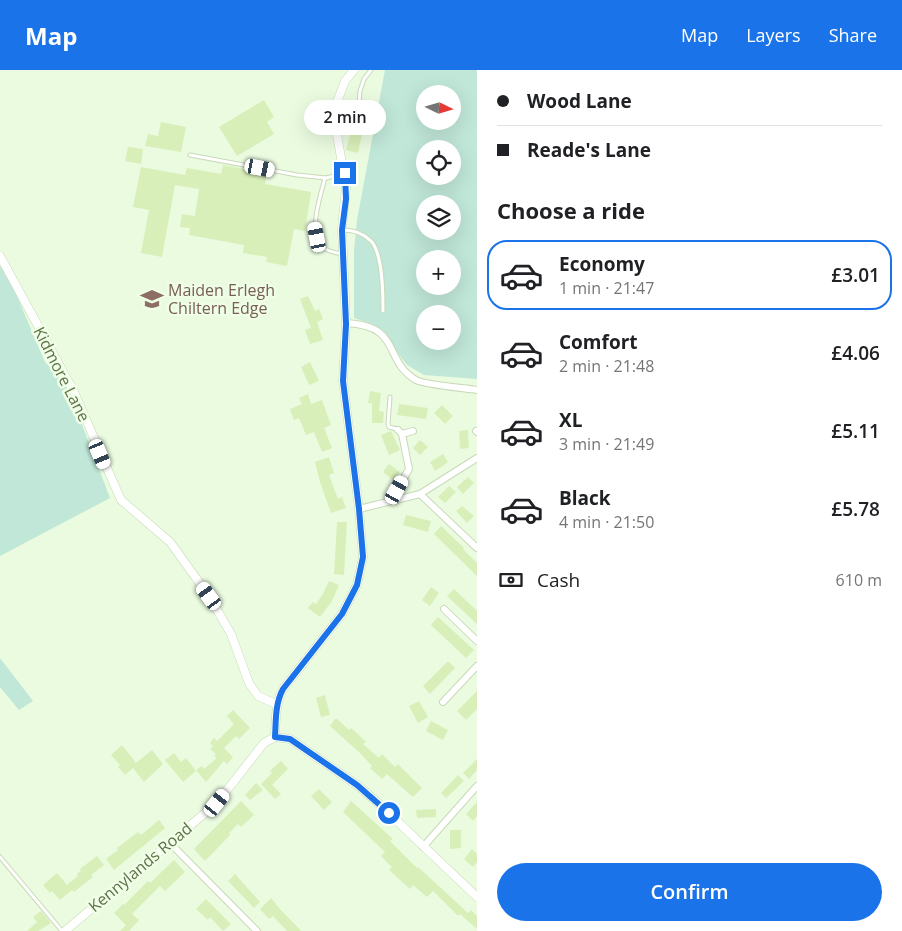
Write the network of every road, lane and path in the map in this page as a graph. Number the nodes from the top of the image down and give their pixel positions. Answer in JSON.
{"nodes":[{"id":1,"x":354,"y":70,"type":"edge"},
{"id":2,"x":371,"y":70,"type":"edge"},
{"id":3,"x":357,"y":128,"type":"dead end"},
{"id":4,"x":190,"y":155,"type":"dead end"},
{"id":5,"x":345,"y":173,"type":"junction"},
{"id":6,"x":326,"y":178,"type":"junction"},
{"id":7,"x":342,"y":230,"type":"junction"},
{"id":8,"x":343,"y":254,"type":"junction"},
{"id":9,"x":0,"y":256,"type":"edge"},
{"id":10,"x":383,"y":312,"type":"dead end"},
{"id":11,"x":346,"y":324,"type":"junction"},
{"id":12,"x":477,"y":390,"type":"edge"},
{"id":13,"x":390,"y":397,"type":"dead end"},
{"id":14,"x":413,"y":431,"type":"dead end"},
{"id":15,"x":400,"y":432,"type":"junction"},
{"id":16,"x":477,"y":458,"type":"edge"},
{"id":17,"x":420,"y":494,"type":"junction"},
{"id":18,"x":394,"y":501,"type":"junction"},
{"id":19,"x":359,"y":509,"type":"junction"},
{"id":20,"x":477,"y":548,"type":"edge"},
{"id":21,"x":444,"y":609,"type":"dead end"},
{"id":22,"x":477,"y":640,"type":"edge"},
{"id":23,"x":477,"y":666,"type":"edge"},
{"id":24,"x":443,"y":702,"type":"dead end"},
{"id":25,"x":276,"y":704,"type":"junction"},
{"id":26,"x":275,"y":737,"type":"junction"},
{"id":27,"x":477,"y":786,"type":"edge"},
{"id":28,"x":170,"y":843,"type":"junction"},
{"id":29,"x":423,"y":847,"type":"junction"},
{"id":30,"x":0,"y":857,"type":"edge"},
{"id":31,"x":477,"y":897,"type":"edge"},
{"id":32,"x":63,"y":931,"type":"edge"},
{"id":33,"x":257,"y":931,"type":"edge"}],
"edges":[{"from":1,"to":5,"type":"street"},
{"from":2,"to":3,"type":"lane"},
{"from":4,"to":6,"type":"lane"},
{"from":5,"to":6,"type":"lane"},
{"from":5,"to":7,"type":"street"},
{"from":6,"to":8,"type":"lane"},
{"from":7,"to":8,"type":"street"},
{"from":7,"to":10,"type":"lane"},
{"from":8,"to":11,"type":"street"},
{"from":9,"to":25,"type":"street","name":"Kidmore Lane"},
{"from":11,"to":12,"type":"street"},
{"from":11,"to":19,"type":"street"},
{"from":13,"to":15,"type":"lane"},
{"from":14,"to":15,"type":"street"},
{"from":15,"to":18,"type":"street"},
{"from":16,"to":17,"type":"street"},
{"from":17,"to":18,"type":"street"},
{"from":17,"to":20,"type":"street"},
{"from":18,"to":19,"type":"street"},
{"from":19,"to":25,"type":"street"},
{"from":21,"to":22,"type":"street"},
{"from":23,"to":24,"type":"street"},
{"from":25,"to":26,"type":"street"},
{"from":26,"to":28,"type":"street","name":"Kennylands Road"},
{"from":26,"to":29,"type":"street"},
{"from":27,"to":29,"type":"street"},
{"from":28,"to":32,"type":"street","name":"Kennylands Road"},
{"from":28,"to":33,"type":"street"},
{"from":29,"to":31,"type":"street"},
{"from":30,"to":32,"type":"lane"}]}
